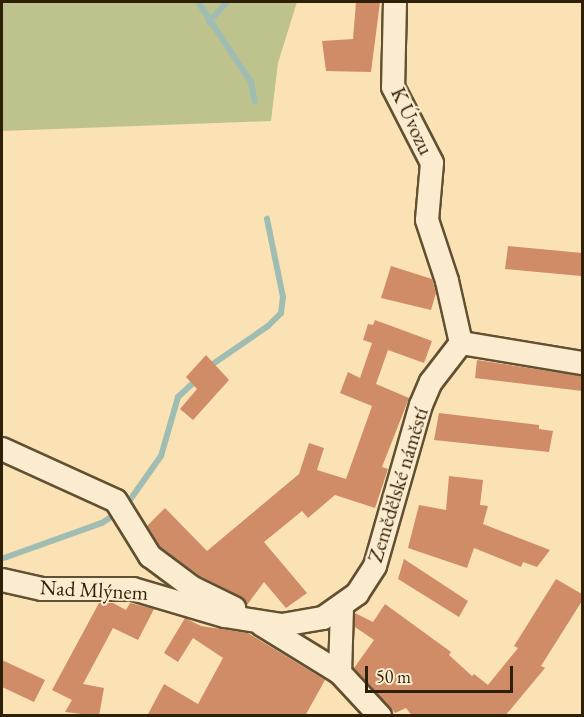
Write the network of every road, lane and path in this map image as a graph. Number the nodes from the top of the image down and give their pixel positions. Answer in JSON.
{"nodes":[{"id":1,"x":395,"y":2,"type":"edge"},
{"id":2,"x":460,"y":343,"type":"junction"},
{"id":3,"x":582,"y":363,"type":"edge"},
{"id":4,"x":2,"y":448,"type":"edge"},
{"id":5,"x":2,"y":580,"type":"edge"},
{"id":6,"x":342,"y":607,"type":"junction"},
{"id":7,"x":255,"y":620,"type":"junction"},
{"id":8,"x":340,"y":673,"type":"junction"},
{"id":9,"x":380,"y":716,"type":"edge"}],
"edges":[{"from":1,"to":2,"type":"street","name":"K Úvozu"},
{"from":2,"to":3,"type":"street"},
{"from":2,"to":6,"type":"street","name":"Zemědělské náměstí"},
{"from":4,"to":7,"type":"street"},
{"from":5,"to":7,"type":"street","name":"Nad Mlýnem"},
{"from":6,"to":7,"type":"street","name":"Zemědělské náměstí"},
{"from":6,"to":8,"type":"street"},
{"from":7,"to":8,"type":"street"},
{"from":8,"to":9,"type":"street"}]}
